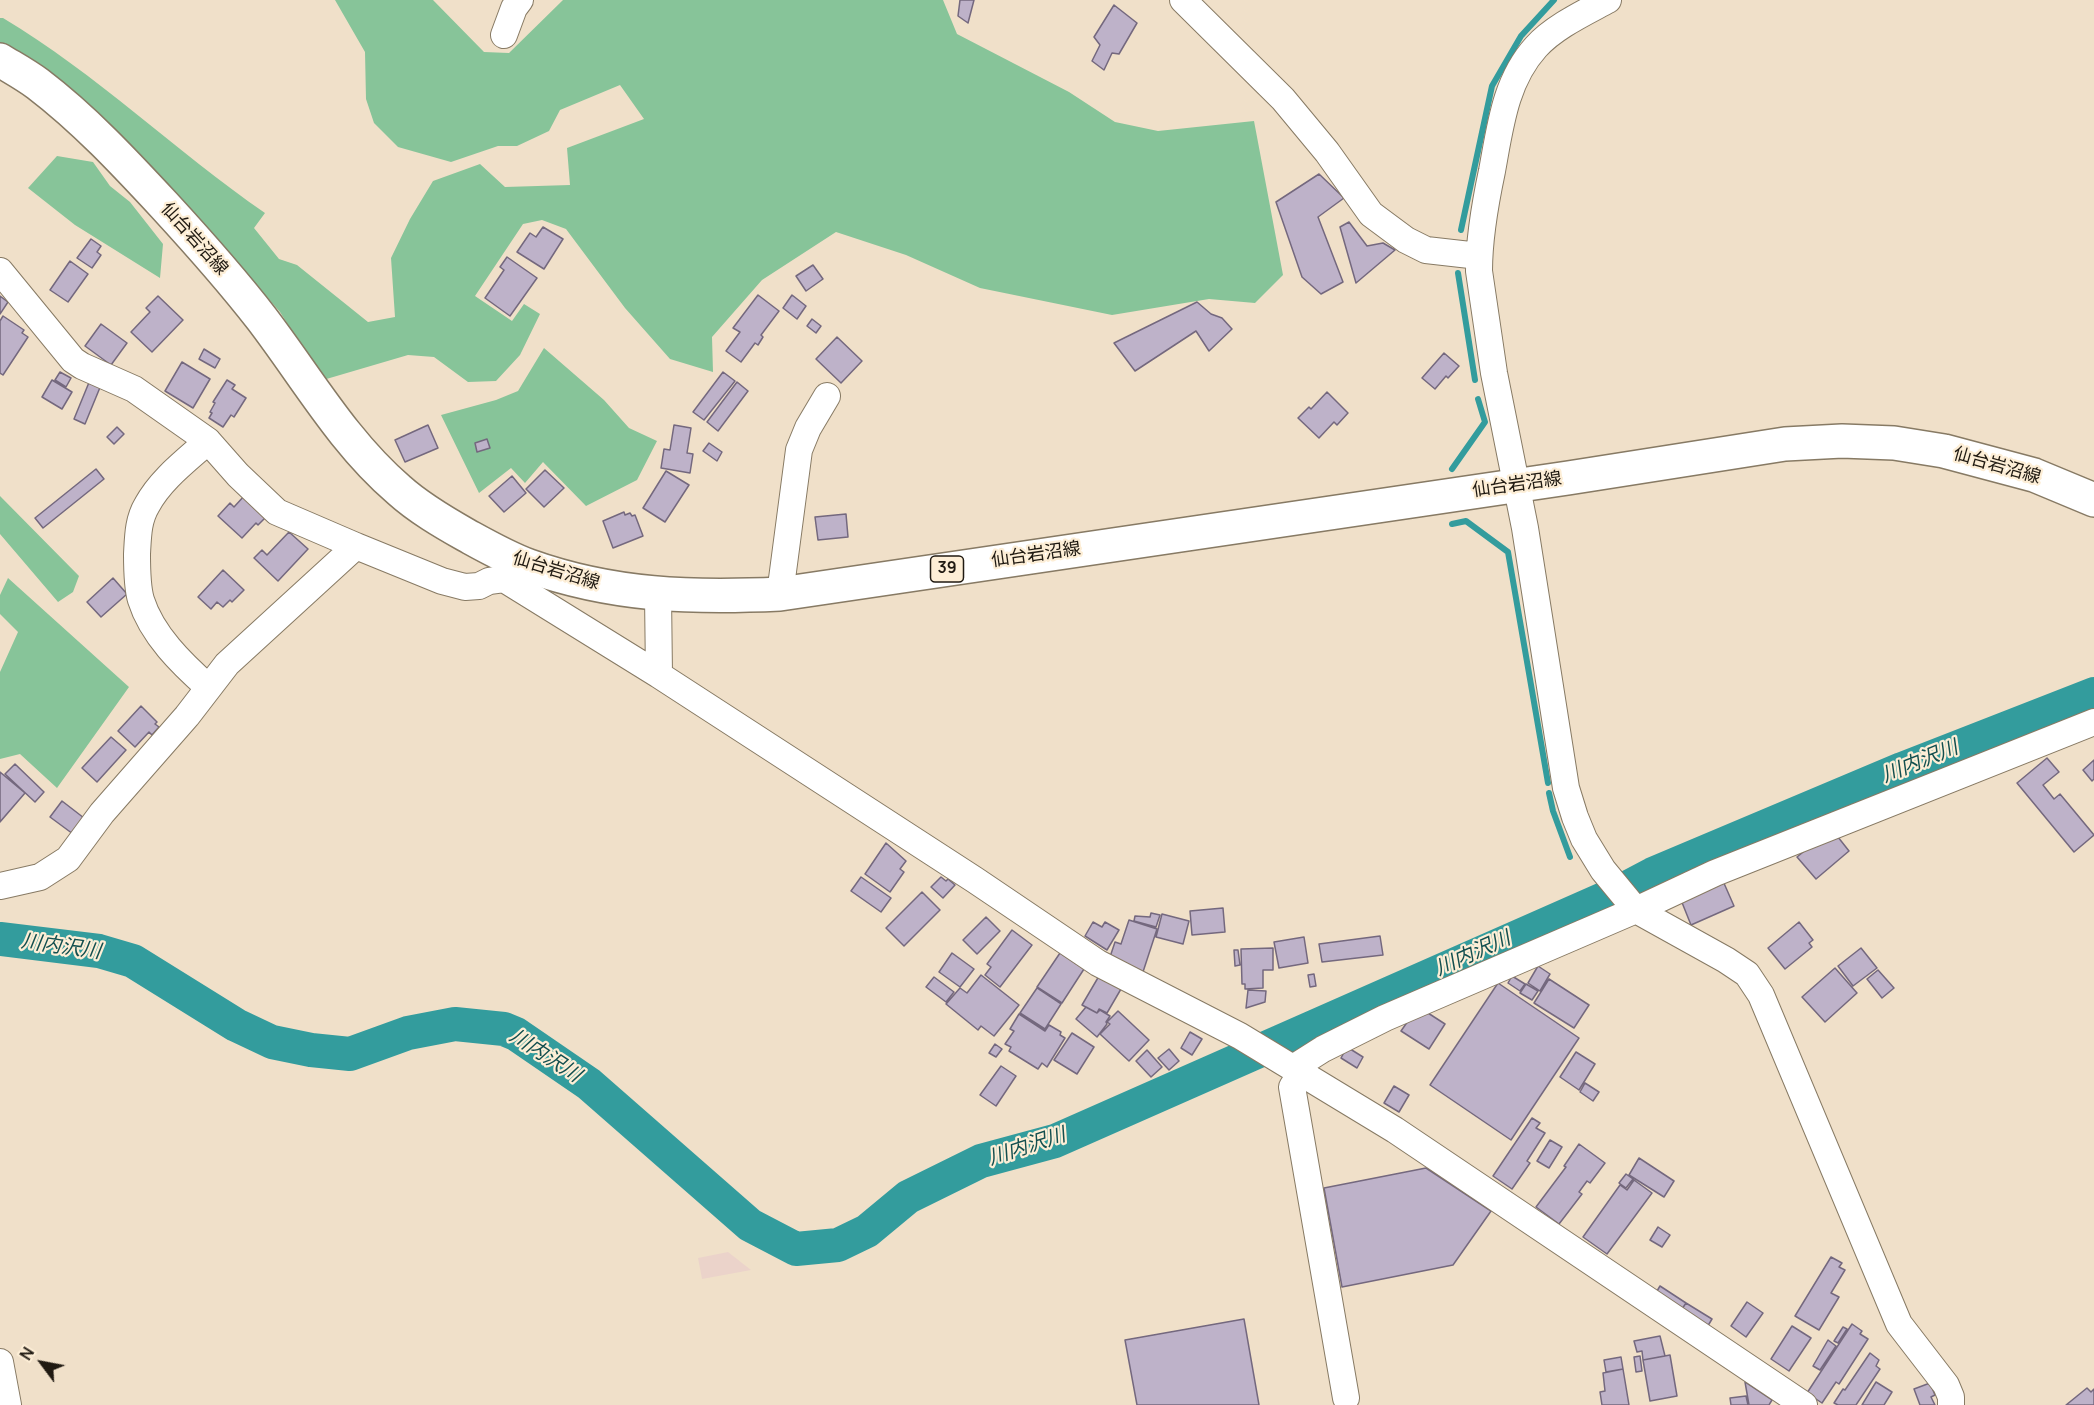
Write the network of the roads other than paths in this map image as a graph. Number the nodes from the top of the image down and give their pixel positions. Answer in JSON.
{"nodes":[{"id":1,"x":520,"y":0,"type":"edge"},
{"id":2,"x":1183,"y":0,"type":"edge"},
{"id":3,"x":1608,"y":0,"type":"edge"},
{"id":4,"x":504,"y":35,"type":"dead end"},
{"id":5,"x":0,"y":60,"type":"edge"},
{"id":6,"x":1479,"y":256,"type":"junction"},
{"id":7,"x":0,"y":271,"type":"edge"},
{"id":8,"x":827,"y":396,"type":"dead end"},
{"id":9,"x":208,"y":441,"type":"junction"},
{"id":10,"x":1518,"y":484,"type":"junction"},
{"id":11,"x":2094,"y":500,"type":"edge"},
{"id":12,"x":356,"y":546,"type":"junction"},
{"id":13,"x":780,"y":594,"type":"junction"},
{"id":14,"x":658,"y":595,"type":"junction"},
{"id":15,"x":658,"y":675,"type":"junction"},
{"id":16,"x":208,"y":687,"type":"junction"},
{"id":17,"x":2094,"y":722,"type":"edge"},
{"id":18,"x":0,"y":886,"type":"edge"},
{"id":19,"x":1634,"y":907,"type":"junction"},
{"id":20,"x":1292,"y":1068,"type":"junction"},
{"id":21,"x":0,"y":1362,"type":"edge"},
{"id":22,"x":1346,"y":1398,"type":"dead end"},
{"id":23,"x":8,"y":1405,"type":"edge"},
{"id":24,"x":1804,"y":1405,"type":"edge"},
{"id":25,"x":1951,"y":1405,"type":"edge"}],
"edges":[{"from":1,"to":4,"type":"street"},
{"from":2,"to":6,"type":"street"},
{"from":3,"to":6,"type":"street"},
{"from":5,"to":14,"type":"main road","name":"仙台岩沼線","number":"39"},
{"from":6,"to":10,"type":"street"},
{"from":7,"to":9,"type":"street"},
{"from":8,"to":13,"type":"street"},
{"from":9,"to":12,"type":"street"},
{"from":9,"to":16,"type":"street"},
{"from":10,"to":11,"type":"main road","name":"仙台岩沼線","number":"39"},
{"from":10,"to":13,"type":"main road","name":"仙台岩沼線","number":"39"},
{"from":10,"to":19,"type":"street"},
{"from":12,"to":15,"type":"street"},
{"from":12,"to":16,"type":"street"},
{"from":13,"to":14,"type":"main road","name":"仙台岩沼線","number":"39"},
{"from":14,"to":15,"type":"street"},
{"from":15,"to":20,"type":"street"},
{"from":16,"to":18,"type":"street"},
{"from":17,"to":19,"type":"street"},
{"from":19,"to":20,"type":"street"},
{"from":19,"to":25,"type":"street"},
{"from":20,"to":22,"type":"street"},
{"from":20,"to":24,"type":"street"},
{"from":21,"to":23,"type":"street"}]}
